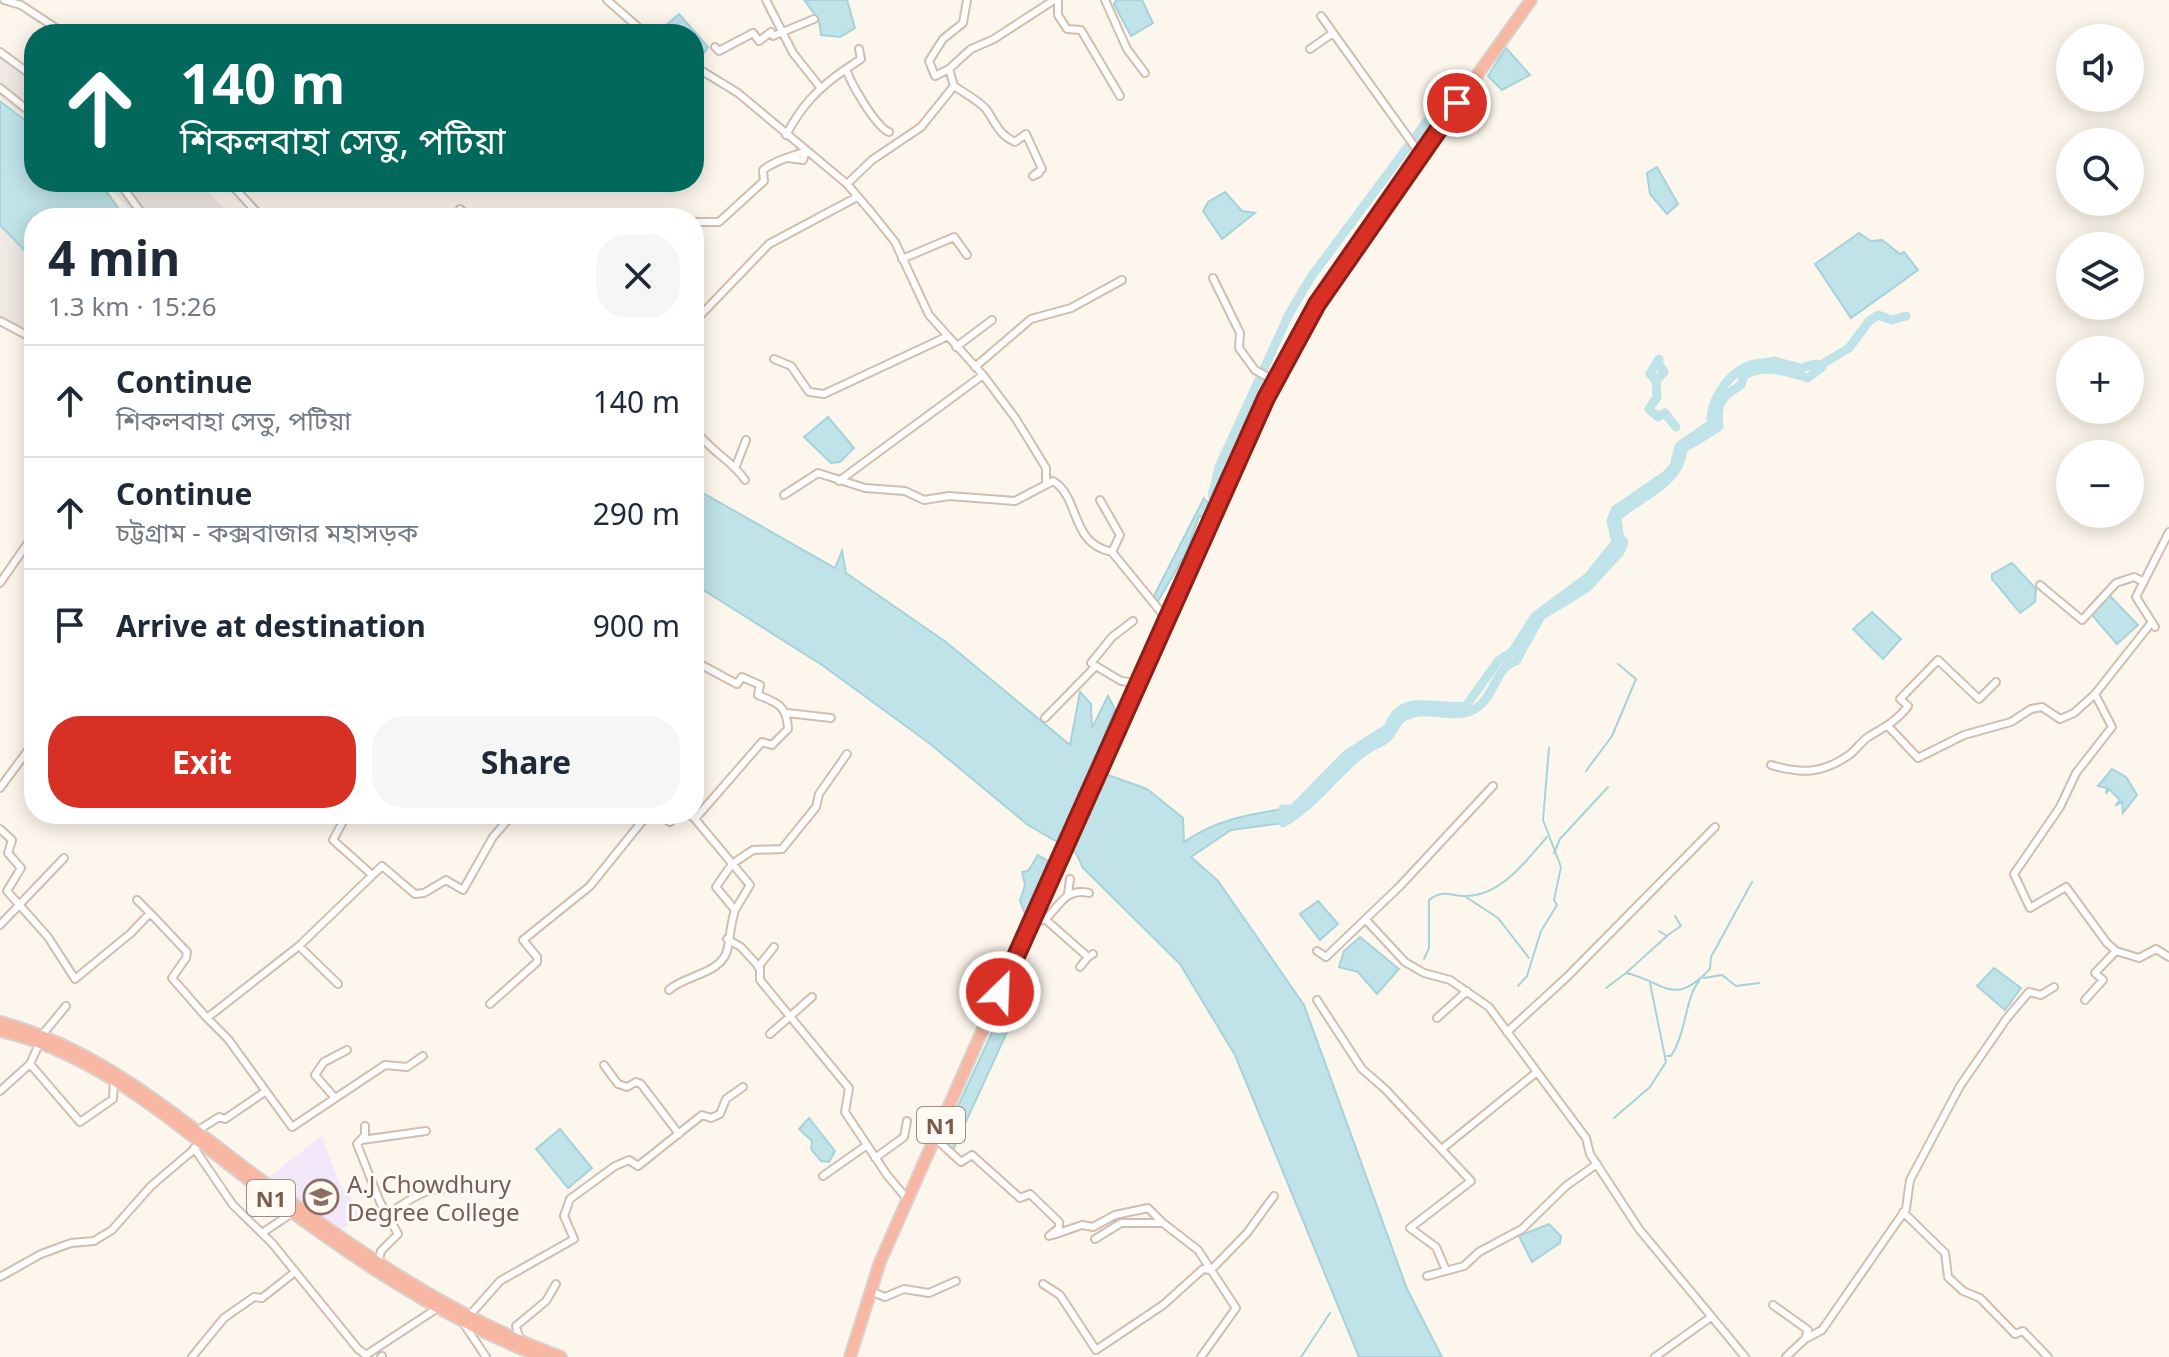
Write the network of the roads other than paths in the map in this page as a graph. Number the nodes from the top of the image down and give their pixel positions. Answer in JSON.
{"nodes":[{"id":1,"x":4,"y":0,"type":"edge"},
{"id":2,"x":607,"y":0,"type":"edge"},
{"id":3,"x":766,"y":0,"type":"edge"},
{"id":4,"x":967,"y":0,"type":"edge"},
{"id":5,"x":1056,"y":0,"type":"edge"},
{"id":6,"x":1105,"y":0,"type":"edge"},
{"id":7,"x":1531,"y":0,"type":"edge"},
{"id":8,"x":1321,"y":16,"type":"dead end"},
{"id":9,"x":814,"y":21,"type":"dead end"},
{"id":10,"x":50,"y":24,"type":"edge"},
{"id":11,"x":635,"y":24,"type":"edge"},
{"id":12,"x":782,"y":33,"type":"junction"},
{"id":13,"x":1333,"y":33,"type":"junction"},
{"id":14,"x":715,"y":47,"type":"dead end"},
{"id":15,"x":859,"y":49,"type":"dead end"},
{"id":16,"x":1310,"y":49,"type":"dead end"},
{"id":17,"x":0,"y":52,"type":"edge"},
{"id":18,"x":846,"y":69,"type":"junction"},
{"id":19,"x":949,"y":69,"type":"junction"},
{"id":20,"x":24,"y":70,"type":"edge"},
{"id":21,"x":704,"y":72,"type":"edge"},
{"id":22,"x":1145,"y":73,"type":"dead end"},
{"id":23,"x":954,"y":86,"type":"junction"},
{"id":24,"x":820,"y":87,"type":"junction"},
{"id":25,"x":0,"y":88,"type":"edge"},
{"id":26,"x":1120,"y":96,"type":"dead end"},
{"id":27,"x":24,"y":107,"type":"edge"},
{"id":28,"x":889,"y":132,"type":"dead end"},
{"id":29,"x":786,"y":135,"type":"junction"},
{"id":30,"x":806,"y":151,"type":"junction"},
{"id":31,"x":1420,"y":154,"type":"junction"},
{"id":32,"x":1039,"y":173,"type":"dead end"},
{"id":33,"x":847,"y":184,"type":"junction"},
{"id":34,"x":239,"y":192,"type":"edge"},
{"id":35,"x":857,"y":197,"type":"junction"},
{"id":36,"x":254,"y":208,"type":"edge"},
{"id":37,"x":704,"y":222,"type":"edge"},
{"id":38,"x":967,"y":255,"type":"dead end"},
{"id":39,"x":902,"y":259,"type":"junction"},
{"id":40,"x":1213,"y":278,"type":"dead end"},
{"id":41,"x":1122,"y":280,"type":"dead end"},
{"id":42,"x":704,"y":312,"type":"edge"},
{"id":43,"x":992,"y":320,"type":"dead end"},
{"id":44,"x":0,"y":321,"type":"edge"},
{"id":45,"x":24,"y":334,"type":"edge"},
{"id":46,"x":946,"y":337,"type":"junction"},
{"id":47,"x":956,"y":347,"type":"junction"},
{"id":48,"x":774,"y":359,"type":"dead end"},
{"id":49,"x":975,"y":367,"type":"junction"},
{"id":50,"x":983,"y":375,"type":"junction"},
{"id":51,"x":1272,"y":379,"type":"junction"},
{"id":52,"x":704,"y":440,"type":"edge"},
{"id":53,"x":746,"y":440,"type":"dead end"},
{"id":54,"x":736,"y":466,"type":"junction"},
{"id":55,"x":745,"y":480,"type":"dead end"},
{"id":56,"x":839,"y":481,"type":"junction"},
{"id":57,"x":1046,"y":484,"type":"junction"},
{"id":58,"x":784,"y":495,"type":"dead end"},
{"id":59,"x":1100,"y":500,"type":"dead end"},
{"id":60,"x":2169,"y":532,"type":"edge"},
{"id":61,"x":24,"y":548,"type":"edge"},
{"id":62,"x":1112,"y":552,"type":"junction"},
{"id":63,"x":2144,"y":582,"type":"junction"},
{"id":64,"x":0,"y":583,"type":"edge"},
{"id":65,"x":2040,"y":585,"type":"dead end"},
{"id":66,"x":1165,"y":617,"type":"junction"},
{"id":67,"x":1133,"y":621,"type":"dead end"},
{"id":68,"x":704,"y":666,"type":"edge"},
{"id":69,"x":1095,"y":667,"type":"junction"},
{"id":70,"x":1996,"y":682,"type":"dead end"},
{"id":71,"x":1138,"y":683,"type":"junction"},
{"id":72,"x":2095,"y":694,"type":"junction"},
{"id":73,"x":787,"y":713,"type":"junction"},
{"id":74,"x":831,"y":718,"type":"dead end"},
{"id":75,"x":1045,"y":718,"type":"dead end"},
{"id":76,"x":1888,"y":726,"type":"junction"},
{"id":77,"x":847,"y":754,"type":"dead end"},
{"id":78,"x":24,"y":756,"type":"edge"},
{"id":79,"x":1771,"y":765,"type":"dead end"},
{"id":80,"x":1493,"y":786,"type":"dead end"},
{"id":81,"x":0,"y":788,"type":"edge"},
{"id":82,"x":704,"y":803,"type":"edge"},
{"id":83,"x":342,"y":824,"type":"edge"},
{"id":84,"x":504,"y":824,"type":"edge"},
{"id":85,"x":640,"y":824,"type":"edge"},
{"id":86,"x":699,"y":824,"type":"edge"},
{"id":87,"x":1715,"y":827,"type":"dead end"},
{"id":88,"x":0,"y":829,"type":"edge"},
{"id":89,"x":64,"y":858,"type":"dead end"},
{"id":90,"x":732,"y":864,"type":"junction"},
{"id":91,"x":371,"y":874,"type":"junction"},
{"id":92,"x":1070,"y":879,"type":"dead end"},
{"id":93,"x":1089,"y":893,"type":"dead end"},
{"id":94,"x":1068,"y":894,"type":"junction"},
{"id":95,"x":137,"y":900,"type":"dead end"},
{"id":96,"x":20,"y":906,"type":"junction"},
{"id":97,"x":735,"y":910,"type":"junction"},
{"id":98,"x":150,"y":913,"type":"junction"},
{"id":99,"x":1045,"y":919,"type":"junction"},
{"id":100,"x":1366,"y":920,"type":"junction"},
{"id":101,"x":1031,"y":921,"type":"junction"},
{"id":102,"x":0,"y":925,"type":"edge"},
{"id":103,"x":727,"y":939,"type":"junction"},
{"id":104,"x":299,"y":946,"type":"junction"},
{"id":105,"x":774,"y":947,"type":"dead end"},
{"id":106,"x":1317,"y":951,"type":"dead end"},
{"id":107,"x":2116,"y":951,"type":"junction"},
{"id":108,"x":2169,"y":957,"type":"edge"},
{"id":109,"x":758,"y":967,"type":"junction"},
{"id":110,"x":1080,"y":967,"type":"dead end"},
{"id":111,"x":338,"y":984,"type":"dead end"},
{"id":112,"x":2054,"y":987,"type":"dead end"},
{"id":113,"x":669,"y":990,"type":"dead end"},
{"id":114,"x":1467,"y":991,"type":"junction"},
{"id":115,"x":812,"y":997,"type":"dead end"},
{"id":116,"x":1317,"y":1000,"type":"dead end"},
{"id":117,"x":2085,"y":1000,"type":"dead end"},
{"id":118,"x":490,"y":1004,"type":"dead end"},
{"id":119,"x":66,"y":1006,"type":"dead end"},
{"id":120,"x":790,"y":1016,"type":"junction"},
{"id":121,"x":207,"y":1018,"type":"junction"},
{"id":122,"x":1437,"y":1018,"type":"dead end"},
{"id":123,"x":0,"y":1022,"type":"edge"},
{"id":124,"x":0,"y":1031,"type":"edge"},
{"id":125,"x":1507,"y":1032,"type":"junction"},
{"id":126,"x":770,"y":1034,"type":"dead end"},
{"id":127,"x":41,"y":1039,"type":"junction"},
{"id":128,"x":347,"y":1050,"type":"dead end"},
{"id":129,"x":423,"y":1056,"type":"dead end"},
{"id":130,"x":30,"y":1064,"type":"junction"},
{"id":131,"x":604,"y":1065,"type":"dead end"},
{"id":132,"x":1537,"y":1072,"type":"junction"},
{"id":133,"x":114,"y":1081,"type":"junction"},
{"id":134,"x":743,"y":1087,"type":"dead end"},
{"id":135,"x":0,"y":1091,"type":"edge"},
{"id":136,"x":266,"y":1091,"type":"junction"},
{"id":137,"x":335,"y":1098,"type":"junction"},
{"id":138,"x":907,"y":1121,"type":"dead end"},
{"id":139,"x":365,"y":1126,"type":"dead end"},
{"id":140,"x":197,"y":1131,"type":"junction"},
{"id":141,"x":426,"y":1131,"type":"dead end"},
{"id":142,"x":679,"y":1134,"type":"junction"},
{"id":143,"x":935,"y":1138,"type":"junction"},
{"id":144,"x":362,"y":1140,"type":"junction"},
{"id":145,"x":867,"y":1145,"type":"junction"},
{"id":146,"x":198,"y":1146,"type":"junction"},
{"id":147,"x":1443,"y":1148,"type":"junction"},
{"id":148,"x":875,"y":1158,"type":"junction"},
{"id":149,"x":1597,"y":1164,"type":"junction"},
{"id":150,"x":823,"y":1176,"type":"dead end"},
{"id":151,"x":462,"y":1190,"type":"dead end"},
{"id":152,"x":1274,"y":1196,"type":"dead end"},
{"id":153,"x":908,"y":1200,"type":"junction"},
{"id":154,"x":1903,"y":1212,"type":"junction"},
{"id":155,"x":292,"y":1213,"type":"junction"},
{"id":156,"x":388,"y":1214,"type":"junction"},
{"id":157,"x":1163,"y":1223,"type":"junction"},
{"id":158,"x":262,"y":1233,"type":"junction"},
{"id":159,"x":1095,"y":1239,"type":"dead end"},
{"id":160,"x":378,"y":1263,"type":"junction"},
{"id":161,"x":1445,"y":1268,"type":"junction"},
{"id":162,"x":1212,"y":1269,"type":"junction"},
{"id":163,"x":295,"y":1272,"type":"junction"},
{"id":164,"x":1427,"y":1276,"type":"dead end"},
{"id":165,"x":0,"y":1277,"type":"edge"},
{"id":166,"x":956,"y":1281,"type":"dead end"},
{"id":167,"x":556,"y":1284,"type":"dead end"},
{"id":168,"x":1043,"y":1284,"type":"dead end"},
{"id":169,"x":870,"y":1291,"type":"junction"},
{"id":170,"x":1773,"y":1305,"type":"dead end"},
{"id":171,"x":436,"y":1309,"type":"junction"},
{"id":172,"x":1711,"y":1317,"type":"junction"},
{"id":173,"x":466,"y":1321,"type":"junction"},
{"id":174,"x":1805,"y":1339,"type":"junction"},
{"id":175,"x":520,"y":1340,"type":"junction"},
{"id":176,"x":377,"y":1349,"type":"junction"},
{"id":177,"x":361,"y":1355,"type":"edge"},
{"id":178,"x":852,"y":1355,"type":"edge"},
{"id":179,"x":192,"y":1357,"type":"edge"},
{"id":180,"x":382,"y":1357,"type":"edge"},
{"id":181,"x":486,"y":1357,"type":"edge"},
{"id":182,"x":542,"y":1357,"type":"edge"},
{"id":183,"x":561,"y":1357,"type":"edge"},
{"id":184,"x":1201,"y":1357,"type":"edge"},
{"id":185,"x":1655,"y":1357,"type":"edge"},
{"id":186,"x":1745,"y":1357,"type":"edge"},
{"id":187,"x":1788,"y":1357,"type":"edge"},
{"id":188,"x":2048,"y":1357,"type":"edge"}],
"edges":[{"from":1,"to":10,"type":"street"},
{"from":2,"to":11,"type":"street"},
{"from":3,"to":12,"type":"street"},
{"from":4,"to":19,"type":"street"},
{"from":5,"to":19,"type":"street"},
{"from":5,"to":26,"type":"street"},
{"from":6,"to":22,"type":"street"},
{"from":7,"to":31,"type":"highway","number":"N1"},
{"from":8,"to":13,"type":"street"},
{"from":9,"to":12,"type":"street"},
{"from":12,"to":14,"type":"street"},
{"from":12,"to":24,"type":"street"},
{"from":13,"to":16,"type":"street"},
{"from":13,"to":31,"type":"street"},
{"from":15,"to":18,"type":"street"},
{"from":17,"to":20,"type":"street"},
{"from":18,"to":24,"type":"street"},
{"from":18,"to":28,"type":"street"},
{"from":19,"to":23,"type":"street"},
{"from":21,"to":29,"type":"street"},
{"from":23,"to":32,"type":"street"},
{"from":23,"to":33,"type":"street"},
{"from":24,"to":29,"type":"street"},
{"from":25,"to":27,"type":"street"},
{"from":29,"to":30,"type":"street"},
{"from":30,"to":33,"type":"street"},
{"from":30,"to":37,"type":"street"},
{"from":31,"to":51,"type":"highway","number":"N1"},
{"from":33,"to":35,"type":"street"},
{"from":34,"to":36,"type":"street"},
{"from":35,"to":39,"type":"street"},
{"from":35,"to":42,"type":"street"},
{"from":38,"to":39,"type":"street"},
{"from":39,"to":46,"type":"street"},
{"from":40,"to":51,"type":"street"},
{"from":41,"to":49,"type":"street"},
{"from":43,"to":47,"type":"street"},
{"from":44,"to":45,"type":"street"},
{"from":46,"to":47,"type":"street"},
{"from":46,"to":48,"type":"street"},
{"from":47,"to":49,"type":"street"},
{"from":49,"to":50,"type":"street"},
{"from":50,"to":56,"type":"street"},
{"from":50,"to":57,"type":"street"},
{"from":51,"to":66,"type":"highway","number":"N1"},
{"from":52,"to":54,"type":"street"},
{"from":53,"to":54,"type":"street"},
{"from":54,"to":55,"type":"street"},
{"from":56,"to":57,"type":"street"},
{"from":56,"to":58,"type":"street"},
{"from":57,"to":62,"type":"street"},
{"from":59,"to":62,"type":"street"},
{"from":60,"to":63,"type":"street"},
{"from":61,"to":64,"type":"street"},
{"from":62,"to":66,"type":"street"},
{"from":63,"to":65,"type":"street"},
{"from":63,"to":72,"type":"street"},
{"from":66,"to":71,"type":"highway","number":"N1"},
{"from":67,"to":69,"type":"street"},
{"from":68,"to":73,"type":"street"},
{"from":69,"to":71,"type":"street"},
{"from":69,"to":75,"type":"street"},
{"from":70,"to":76,"type":"street"},
{"from":71,"to":101,"type":"highway","number":"N1"},
{"from":72,"to":76,"type":"street"},
{"from":72,"to":107,"type":"street"},
{"from":73,"to":74,"type":"street"},
{"from":73,"to":82,"type":"street"},
{"from":76,"to":79,"type":"street"},
{"from":77,"to":90,"type":"street"},
{"from":78,"to":81,"type":"street"},
{"from":80,"to":100,"type":"street"},
{"from":83,"to":91,"type":"street"},
{"from":84,"to":91,"type":"street"},
{"from":85,"to":118,"type":"street"},
{"from":86,"to":90,"type":"street"},
{"from":87,"to":125,"type":"street"},
{"from":88,"to":96,"type":"street"},
{"from":89,"to":96,"type":"street"},
{"from":90,"to":97,"type":"street"},
{"from":90,"to":97,"type":"street"},
{"from":91,"to":104,"type":"street"},
{"from":92,"to":94,"type":"street"},
{"from":93,"to":94,"type":"street"},
{"from":94,"to":99,"type":"street"},
{"from":95,"to":98,"type":"street"},
{"from":96,"to":98,"type":"street"},
{"from":96,"to":102,"type":"street"},
{"from":97,"to":103,"type":"street"},
{"from":98,"to":121,"type":"street"},
{"from":99,"to":101,"type":"street"},
{"from":99,"to":110,"type":"street"},
{"from":100,"to":106,"type":"street"},
{"from":100,"to":114,"type":"street"},
{"from":101,"to":143,"type":"highway","number":"N1"},
{"from":103,"to":109,"type":"street"},
{"from":103,"to":113,"type":"street"},
{"from":104,"to":111,"type":"street"},
{"from":104,"to":121,"type":"street"},
{"from":105,"to":109,"type":"street"},
{"from":107,"to":108,"type":"street"},
{"from":107,"to":117,"type":"street"},
{"from":109,"to":120,"type":"street"},
{"from":112,"to":154,"type":"street"},
{"from":114,"to":122,"type":"street"},
{"from":114,"to":125,"type":"street"},
{"from":115,"to":120,"type":"street"},
{"from":116,"to":147,"type":"street"},
{"from":119,"to":127,"type":"street"},
{"from":120,"to":126,"type":"street"},
{"from":120,"to":145,"type":"street"},
{"from":121,"to":136,"type":"street"},
{"from":123,"to":127,"type":"highway","number":"N1"},
{"from":124,"to":127,"type":"highway","number":"N1"},
{"from":125,"to":132,"type":"street"},
{"from":127,"to":130,"type":"street"},
{"from":127,"to":133,"type":"highway","number":"N1"},
{"from":127,"to":140,"type":"highway","number":"N1"},
{"from":128,"to":137,"type":"street"},
{"from":129,"to":137,"type":"street"},
{"from":130,"to":133,"type":"street"},
{"from":130,"to":135,"type":"street"},
{"from":131,"to":142,"type":"street"},
{"from":132,"to":147,"type":"street"},
{"from":132,"to":149,"type":"street"},
{"from":133,"to":146,"type":"highway","number":"N1"},
{"from":134,"to":142,"type":"street"},
{"from":136,"to":137,"type":"street"},
{"from":136,"to":140,"type":"street"},
{"from":138,"to":148,"type":"street"},
{"from":139,"to":144,"type":"street"},
{"from":140,"to":160,"type":"highway","number":"N1"},
{"from":141,"to":144,"type":"street"},
{"from":142,"to":173,"type":"street"},
{"from":143,"to":153,"type":"highway","number":"N1"},
{"from":143,"to":157,"type":"street"},
{"from":144,"to":156,"type":"street"},
{"from":145,"to":148,"type":"street"},
{"from":145,"to":150,"type":"street"},
{"from":146,"to":155,"type":"highway","number":"N1"},
{"from":146,"to":158,"type":"street"},
{"from":146,"to":165,"type":"street"},
{"from":147,"to":161,"type":"street"},
{"from":148,"to":153,"type":"street"},
{"from":149,"to":161,"type":"street"},
{"from":149,"to":172,"type":"street"},
{"from":151,"to":156,"type":"street"},
{"from":152,"to":162,"type":"street"},
{"from":153,"to":169,"type":"highway","number":"N1"},
{"from":154,"to":174,"type":"street"},
{"from":154,"to":188,"type":"street"},
{"from":155,"to":158,"type":"street"},
{"from":155,"to":171,"type":"highway","number":"N1"},
{"from":156,"to":160,"type":"street"},
{"from":157,"to":159,"type":"street"},
{"from":157,"to":162,"type":"street"},
{"from":158,"to":163,"type":"street"},
{"from":160,"to":173,"type":"highway","number":"N1"},
{"from":161,"to":164,"type":"street"},
{"from":162,"to":168,"type":"street"},
{"from":162,"to":184,"type":"street"},
{"from":163,"to":177,"type":"street"},
{"from":163,"to":179,"type":"street"},
{"from":166,"to":169,"type":"street"},
{"from":167,"to":175,"type":"street"},
{"from":169,"to":178,"type":"highway","number":"N1"},
{"from":170,"to":174,"type":"street"},
{"from":171,"to":173,"type":"highway","number":"N1"},
{"from":171,"to":176,"type":"street"},
{"from":172,"to":185,"type":"street"},
{"from":172,"to":186,"type":"street"},
{"from":173,"to":175,"type":"highway","number":"N1"},
{"from":173,"to":181,"type":"street"},
{"from":173,"to":182,"type":"highway","number":"N1"},
{"from":174,"to":187,"type":"street"},
{"from":175,"to":183,"type":"highway","number":"N1"},
{"from":176,"to":177,"type":"street"},
{"from":176,"to":180,"type":"street"}]}
